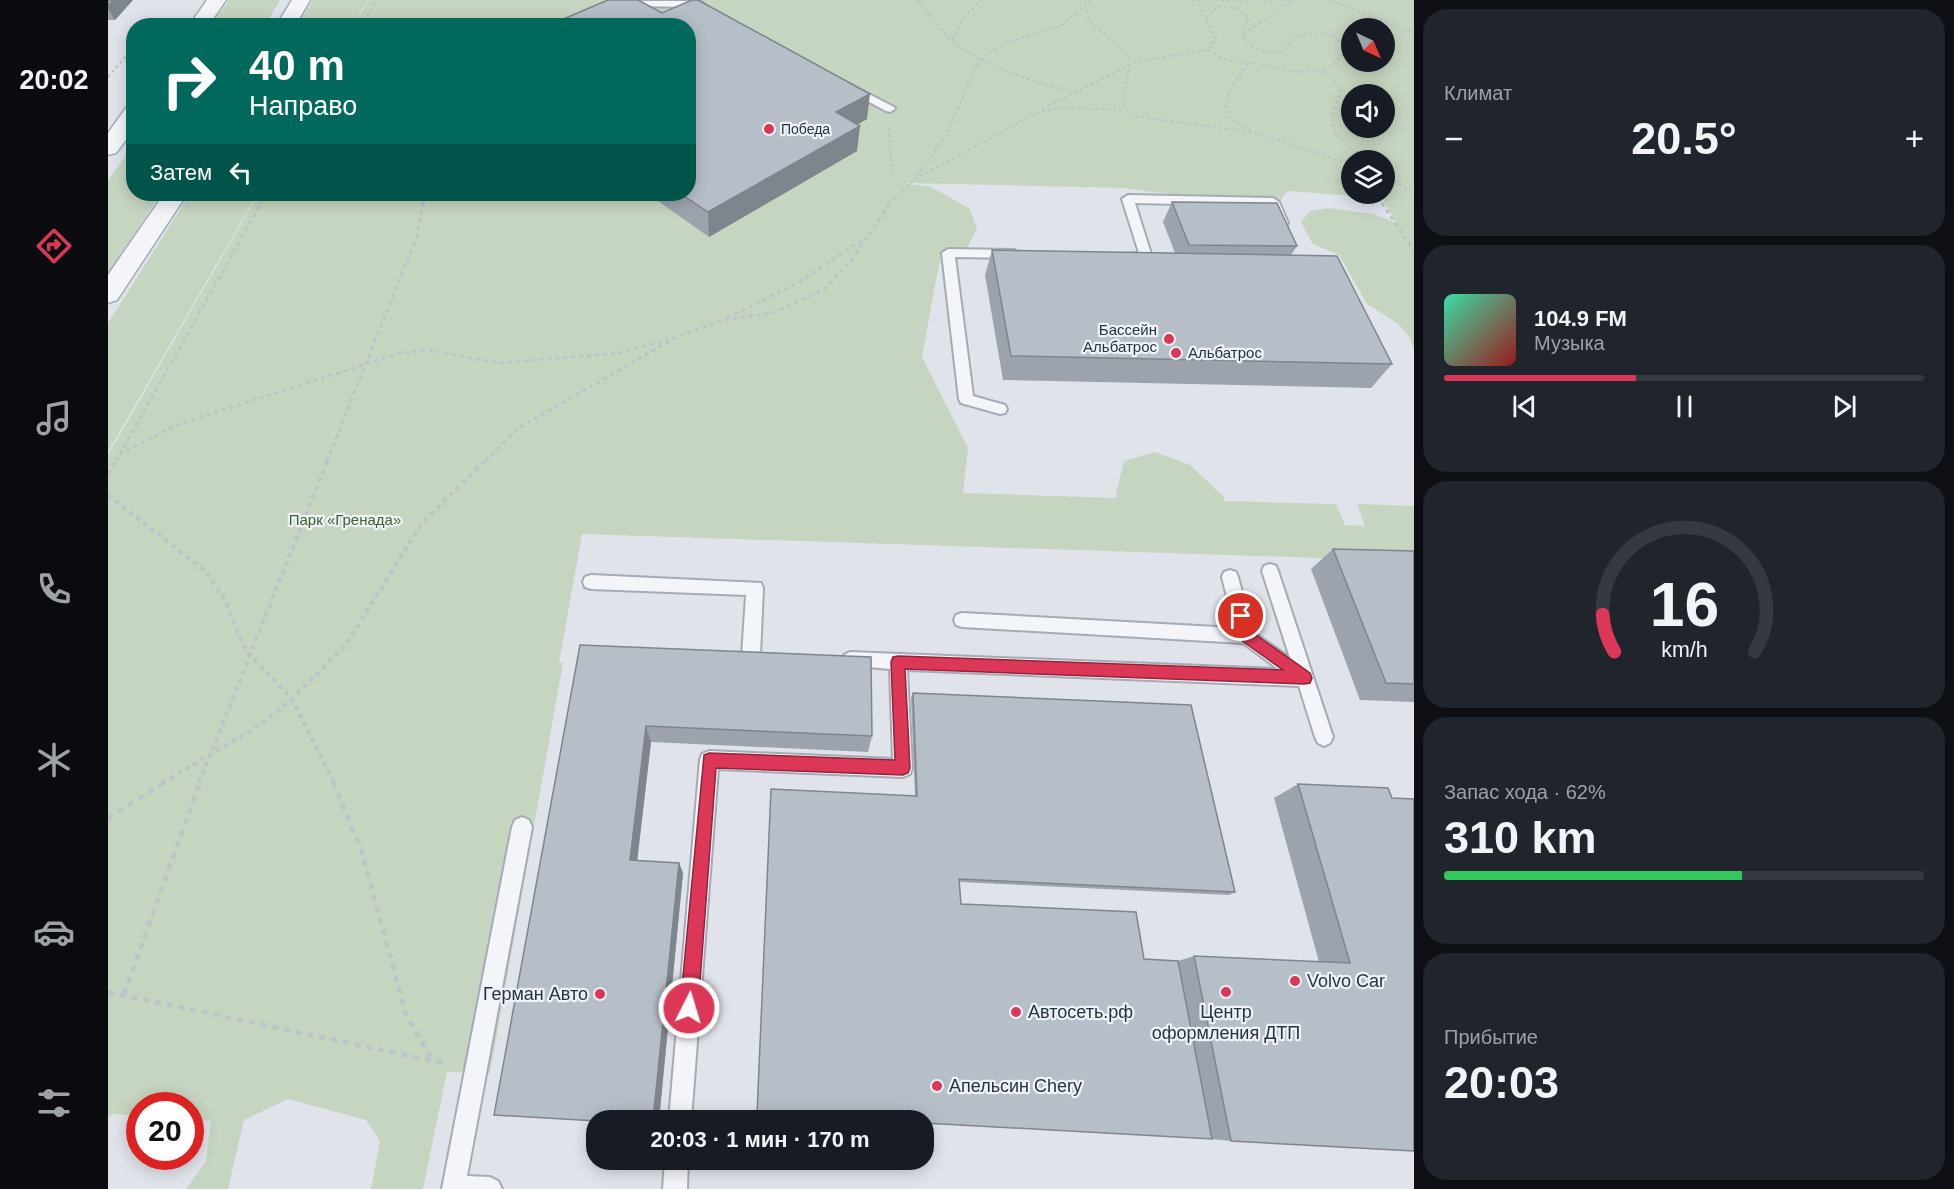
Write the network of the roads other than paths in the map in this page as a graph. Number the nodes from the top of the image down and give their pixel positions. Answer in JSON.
{"nodes":[{"id":1,"x":218,"y":0,"type":"edge"},
{"id":2,"x":301,"y":0,"type":"edge"},
{"id":3,"x":694,"y":2,"type":"edge"},
{"id":4,"x":613,"y":4,"type":"edge"},
{"id":5,"x":709,"y":9,"type":"edge"},
{"id":6,"x":204,"y":18,"type":"edge"},
{"id":7,"x":290,"y":18,"type":"edge"},
{"id":8,"x":840,"y":81,"type":"edge"},
{"id":9,"x":890,"y":109,"type":"dead end"},
{"id":10,"x":126,"y":124,"type":"edge"},
{"id":11,"x":108,"y":148,"type":"edge"},
{"id":12,"x":170,"y":201,"type":"edge"},
{"id":13,"x":1288,"y":235,"type":"edge"},
{"id":14,"x":1029,"y":255,"type":"edge"},
{"id":15,"x":1111,"y":256,"type":"edge"},
{"id":16,"x":108,"y":294,"type":"edge"},
{"id":17,"x":1000,"y":409,"type":"dead end"},
{"id":18,"x":1270,"y":570,"type":"dead end"},
{"id":19,"x":1230,"y":577,"type":"dead end"},
{"id":20,"x":591,"y":582,"type":"dead end"},
{"id":21,"x":962,"y":620,"type":"dead end"},
{"id":22,"x":1246,"y":636,"type":"junction"},
{"id":23,"x":728,"y":655,"type":"edge"},
{"id":24,"x":751,"y":656,"type":"junction"},
{"id":25,"x":774,"y":657,"type":"edge"},
{"id":26,"x":830,"y":659,"type":"edge"},
{"id":27,"x":898,"y":662,"type":"junction"},
{"id":28,"x":1304,"y":678,"type":"junction"},
{"id":29,"x":1324,"y":737,"type":"dead end"},
{"id":30,"x":522,"y":827,"type":"dead end"},
{"id":31,"x":681,"y":1110,"type":"edge"},
{"id":32,"x":676,"y":1170,"type":"edge"},
{"id":33,"x":490,"y":1189,"type":"edge"},
{"id":34,"x":675,"y":1189,"type":"edge"}],
"edges":[{"from":1,"to":6,"type":"street"},
{"from":2,"to":7,"type":"street"},
{"from":3,"to":4,"type":"lane"},
{"from":3,"to":5,"type":"lane"},
{"from":8,"to":9,"type":"lane"},
{"from":10,"to":11,"type":"street"},
{"from":12,"to":16,"type":"street"},
{"from":13,"to":15,"type":"lane"},
{"from":14,"to":17,"type":"lane"},
{"from":18,"to":28,"type":"lane"},
{"from":19,"to":22,"type":"lane"},
{"from":20,"to":24,"type":"lane"},
{"from":21,"to":22,"type":"lane"},
{"from":22,"to":28,"type":"lane"},
{"from":23,"to":24,"type":"lane"},
{"from":24,"to":25,"type":"lane"},
{"from":26,"to":27,"type":"lane"},
{"from":27,"to":28,"type":"lane"},
{"from":27,"to":31,"type":"lane"},
{"from":28,"to":29,"type":"lane"},
{"from":30,"to":33,"type":"lane"},
{"from":32,"to":34,"type":"lane"}]}
